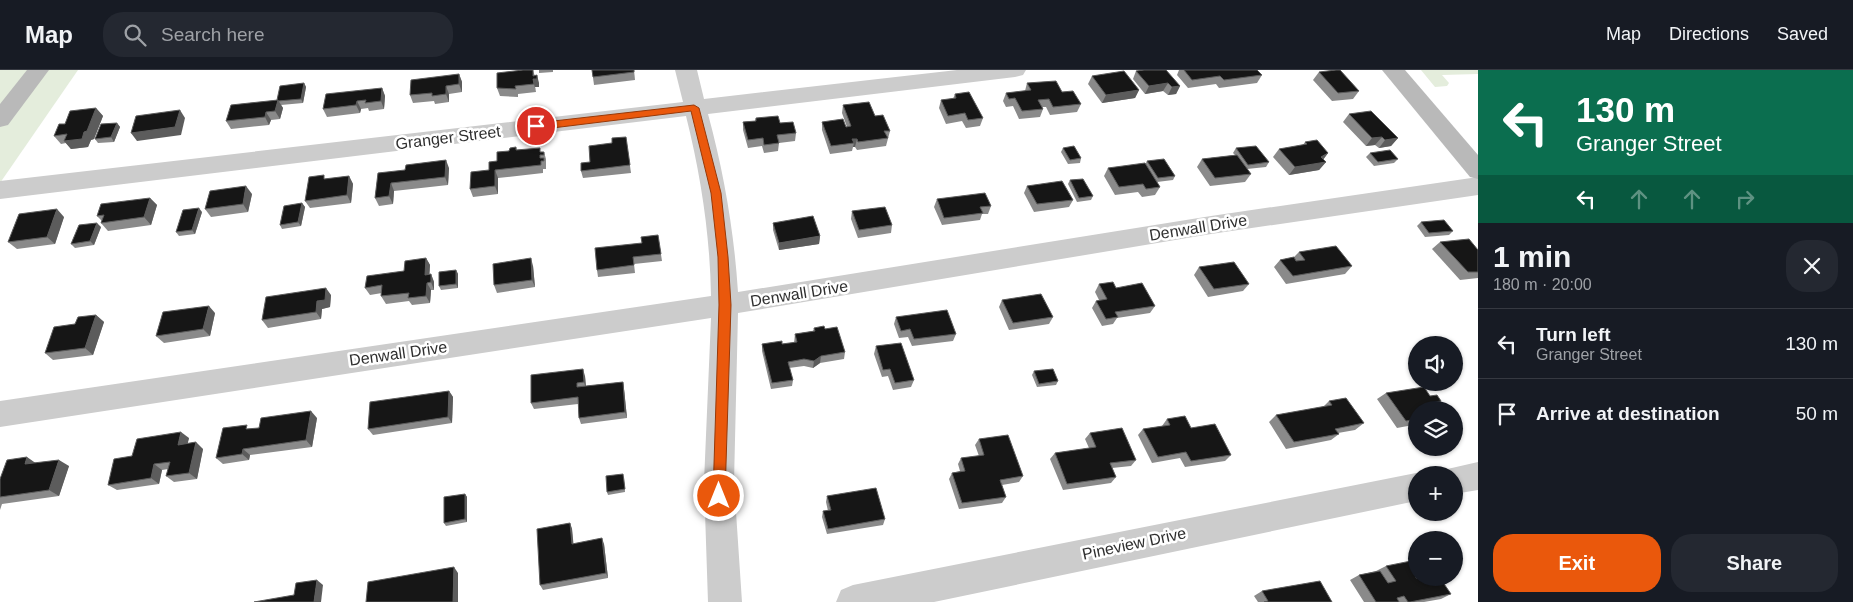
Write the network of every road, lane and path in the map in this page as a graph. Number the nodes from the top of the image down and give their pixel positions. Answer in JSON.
{"nodes":[{"id":1,"x":38,"y":70,"type":"edge"},
{"id":2,"x":686,"y":70,"type":"edge"},
{"id":3,"x":1014,"y":70,"type":"edge"},
{"id":4,"x":1393,"y":70,"type":"edge"},
{"id":5,"x":694,"y":108,"type":"junction"},
{"id":6,"x":0,"y":120,"type":"edge"},
{"id":7,"x":1478,"y":171,"type":"edge"},
{"id":8,"x":1478,"y":186,"type":"edge"},
{"id":9,"x":0,"y":190,"type":"edge"},
{"id":10,"x":725,"y":305,"type":"junction"},
{"id":11,"x":0,"y":414,"type":"edge"},
{"id":12,"x":1478,"y":476,"type":"edge"},
{"id":13,"x":1463,"y":478,"type":"edge"},
{"id":14,"x":1408,"y":489,"type":"edge"},
{"id":15,"x":725,"y":602,"type":"edge"},
{"id":16,"x":853,"y":602,"type":"edge"}],
"edges":[{"from":1,"to":6,"type":"main road"},
{"from":2,"to":5,"type":"street"},
{"from":3,"to":5,"type":"street","name":"Granger Street"},
{"from":4,"to":7,"type":"main road"},
{"from":5,"to":9,"type":"street","name":"Granger Street"},
{"from":5,"to":10,"type":"street"},
{"from":8,"to":10,"type":"street","name":"Denwall Drive"},
{"from":10,"to":11,"type":"street","name":"Denwall Drive"},
{"from":10,"to":15,"type":"street"},
{"from":12,"to":13,"type":"street"},
{"from":14,"to":16,"type":"street","name":"Pineview Drive"}]}
